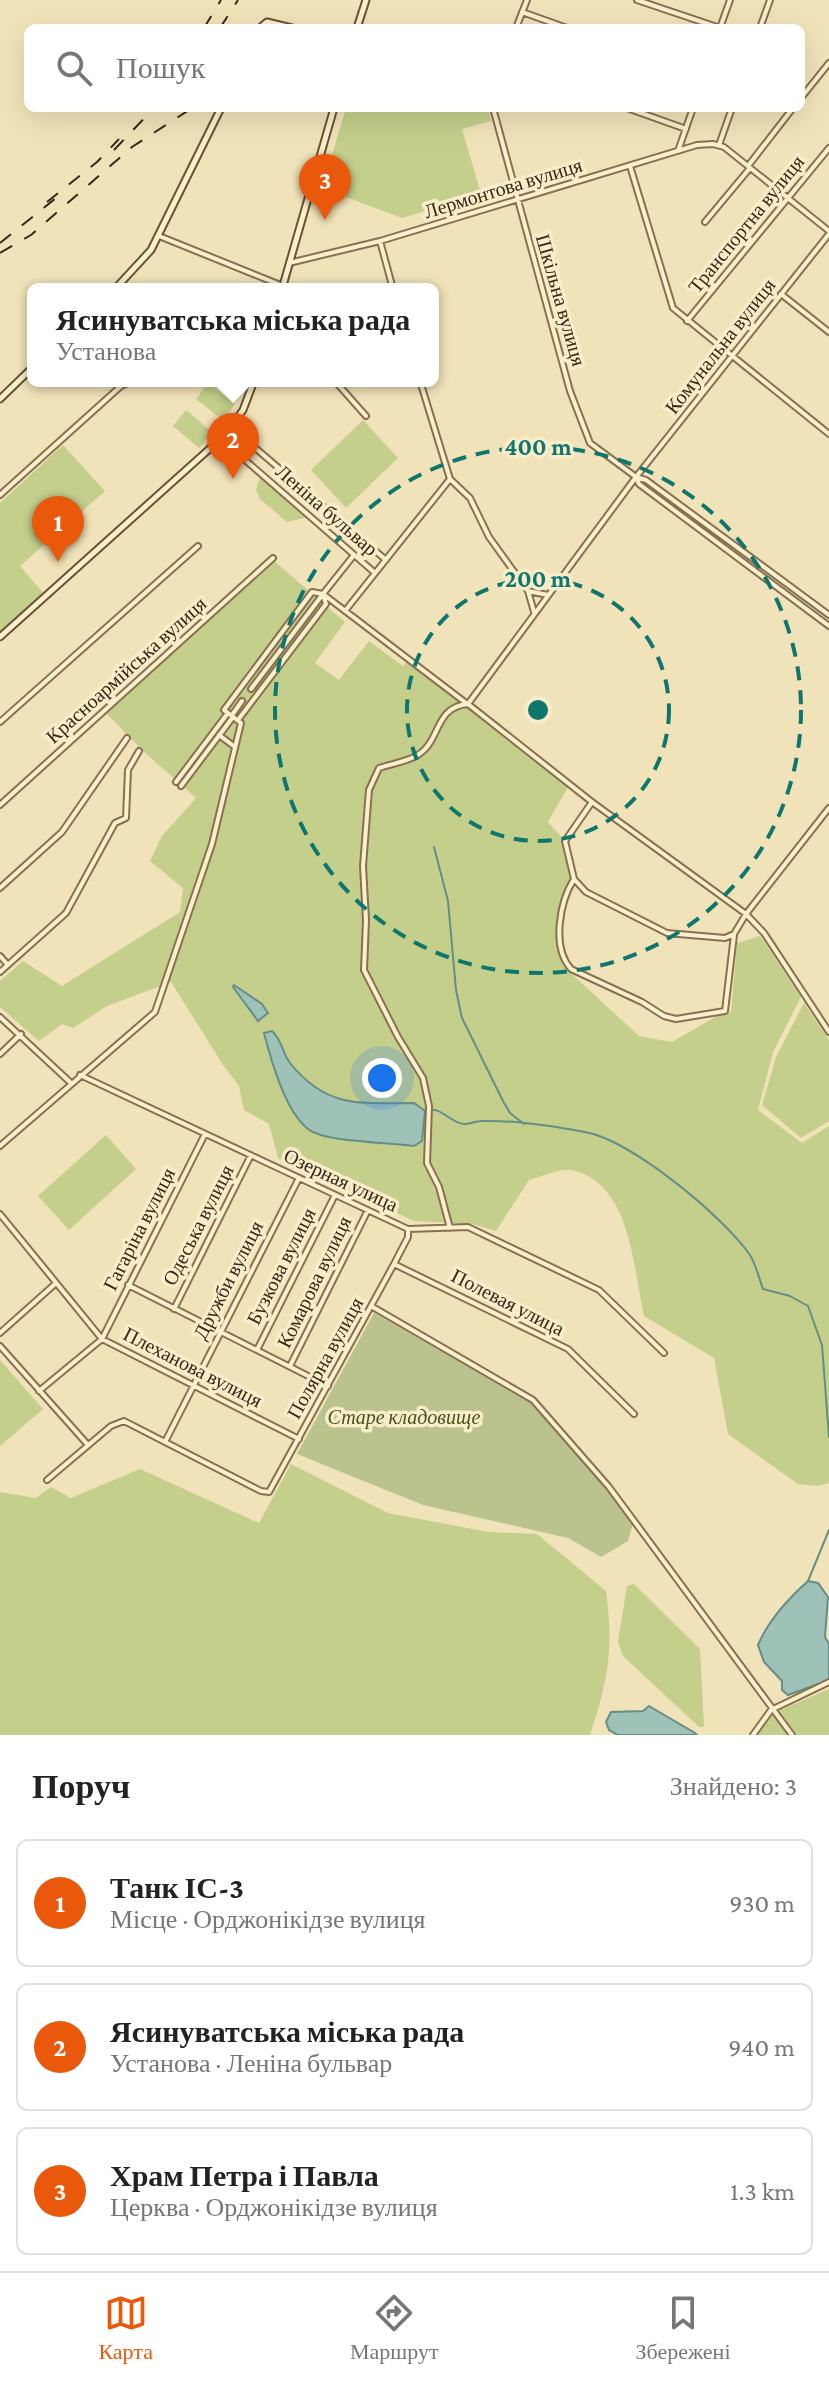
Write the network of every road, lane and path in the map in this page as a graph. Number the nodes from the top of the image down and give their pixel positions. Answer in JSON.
{"nodes":[{"id":1,"x":366,"y":0,"type":"edge"},
{"id":2,"x":527,"y":0,"type":"edge"},
{"id":3,"x":637,"y":0,"type":"edge"},
{"id":4,"x":730,"y":0,"type":"edge"},
{"id":5,"x":770,"y":0,"type":"edge"},
{"id":6,"x":522,"y":12,"type":"junction"},
{"id":7,"x":358,"y":24,"type":"edge"},
{"id":8,"x":518,"y":24,"type":"edge"},
{"id":9,"x":556,"y":24,"type":"edge"},
{"id":10,"x":708,"y":24,"type":"edge"},
{"id":11,"x":721,"y":24,"type":"edge"},
{"id":12,"x":761,"y":24,"type":"edge"},
{"id":13,"x":829,"y":63,"type":"edge"},
{"id":14,"x":805,"y":93,"type":"edge"},
{"id":15,"x":219,"y":112,"type":"edge"},
{"id":16,"x":333,"y":112,"type":"edge"},
{"id":17,"x":494,"y":112,"type":"edge"},
{"id":18,"x":638,"y":112,"type":"edge"},
{"id":19,"x":692,"y":112,"type":"edge"},
{"id":20,"x":731,"y":112,"type":"edge"},
{"id":21,"x":790,"y":112,"type":"edge"},
{"id":22,"x":686,"y":129,"type":"junction"},
{"id":23,"x":721,"y":146,"type":"junction"},
{"id":24,"x":829,"y":148,"type":"edge"},
{"id":25,"x":678,"y":151,"type":"junction"},
{"id":26,"x":630,"y":166,"type":"junction"},
{"id":27,"x":749,"y":167,"type":"junction"},
{"id":28,"x":788,"y":198,"type":"junction"},
{"id":29,"x":516,"y":200,"type":"junction"},
{"id":30,"x":705,"y":222,"type":"dead end"},
{"id":31,"x":829,"y":232,"type":"edge"},
{"id":32,"x":158,"y":236,"type":"junction"},
{"id":33,"x":380,"y":241,"type":"junction"},
{"id":34,"x":289,"y":263,"type":"junction"},
{"id":35,"x":121,"y":283,"type":"edge"},
{"id":36,"x":270,"y":283,"type":"edge"},
{"id":37,"x":283,"y":283,"type":"edge"},
{"id":38,"x":391,"y":283,"type":"edge"},
{"id":39,"x":781,"y":294,"type":"junction"},
{"id":40,"x":687,"y":321,"type":"junction"},
{"id":41,"x":829,"y":332,"type":"edge"},
{"id":42,"x":732,"y":356,"type":"junction"},
{"id":43,"x":27,"y":373,"type":"edge"},
{"id":44,"x":120,"y":387,"type":"edge"},
{"id":45,"x":252,"y":387,"type":"edge"},
{"id":46,"x":340,"y":387,"type":"edge"},
{"id":47,"x":422,"y":387,"type":"edge"},
{"id":48,"x":0,"y":399,"type":"edge"},
{"id":49,"x":366,"y":416,"type":"dead end"},
{"id":50,"x":232,"y":428,"type":"junction"},
{"id":51,"x":829,"y":434,"type":"edge"},
{"id":52,"x":221,"y":439,"type":"junction"},
{"id":53,"x":636,"y":477,"type":"junction"},
{"id":54,"x":450,"y":479,"type":"junction"},
{"id":55,"x":0,"y":495,"type":"edge"},
{"id":56,"x":198,"y":546,"type":"dead end"},
{"id":57,"x":354,"y":555,"type":"junction"},
{"id":58,"x":273,"y":558,"type":"dead end"},
{"id":59,"x":386,"y":560,"type":"junction"},
{"id":60,"x":375,"y":573,"type":"junction"},
{"id":61,"x":528,"y":591,"type":"junction"},
{"id":62,"x":323,"y":594,"type":"junction"},
{"id":63,"x":548,"y":595,"type":"junction"},
{"id":64,"x":345,"y":611,"type":"junction"},
{"id":65,"x":534,"y":614,"type":"junction"},
{"id":66,"x":829,"y":615,"type":"edge"},
{"id":67,"x":829,"y":626,"type":"edge"},
{"id":68,"x":0,"y":637,"type":"edge"},
{"id":69,"x":251,"y":689,"type":"dead end"},
{"id":70,"x":242,"y":701,"type":"dead end"},
{"id":71,"x":468,"y":704,"type":"junction"},
{"id":72,"x":232,"y":716,"type":"junction"},
{"id":73,"x":0,"y":722,"type":"edge"},
{"id":74,"x":214,"y":731,"type":"junction"},
{"id":75,"x":219,"y":735,"type":"junction"},
{"id":76,"x":127,"y":738,"type":"dead end"},
{"id":77,"x":235,"y":747,"type":"junction"},
{"id":78,"x":139,"y":751,"type":"dead end"},
{"id":79,"x":592,"y":802,"type":"junction"},
{"id":80,"x":0,"y":805,"type":"edge"},
{"id":81,"x":829,"y":808,"type":"edge"},
{"id":82,"x":574,"y":879,"type":"junction"},
{"id":83,"x":0,"y":888,"type":"edge"},
{"id":84,"x":746,"y":914,"type":"junction"},
{"id":85,"x":734,"y":934,"type":"junction"},
{"id":86,"x":0,"y":956,"type":"edge"},
{"id":87,"x":8,"y":965,"type":"junction"},
{"id":88,"x":0,"y":972,"type":"edge"},
{"id":89,"x":0,"y":1017,"type":"edge"},
{"id":90,"x":829,"y":1032,"type":"edge"},
{"id":91,"x":21,"y":1034,"type":"junction"},
{"id":92,"x":0,"y":1054,"type":"edge"},
{"id":93,"x":80,"y":1075,"type":"junction"},
{"id":94,"x":71,"y":1083,"type":"junction"},
{"id":95,"x":205,"y":1134,"type":"junction"},
{"id":96,"x":0,"y":1146,"type":"edge"},
{"id":97,"x":251,"y":1155,"type":"junction"},
{"id":98,"x":299,"y":1178,"type":"junction"},
{"id":99,"x":335,"y":1195,"type":"junction"},
{"id":100,"x":368,"y":1210,"type":"junction"},
{"id":101,"x":0,"y":1214,"type":"edge"},
{"id":102,"x":450,"y":1228,"type":"junction"},
{"id":103,"x":408,"y":1229,"type":"junction"},
{"id":104,"x":394,"y":1264,"type":"junction"},
{"id":105,"x":55,"y":1284,"type":"junction"},
{"id":106,"x":128,"y":1285,"type":"junction"},
{"id":107,"x":371,"y":1306,"type":"junction"},
{"id":108,"x":174,"y":1309,"type":"junction"},
{"id":109,"x":220,"y":1332,"type":"junction"},
{"id":110,"x":0,"y":1333,"type":"edge"},
{"id":111,"x":102,"y":1339,"type":"junction"},
{"id":112,"x":0,"y":1346,"type":"edge"},
{"id":113,"x":257,"y":1351,"type":"junction"},
{"id":114,"x":664,"y":1353,"type":"dead end"},
{"id":115,"x":290,"y":1367,"type":"junction"},
{"id":116,"x":193,"y":1386,"type":"junction"},
{"id":117,"x":328,"y":1386,"type":"junction"},
{"id":118,"x":39,"y":1391,"type":"junction"},
{"id":119,"x":634,"y":1414,"type":"dead end"},
{"id":120,"x":299,"y":1439,"type":"junction"},
{"id":121,"x":165,"y":1441,"type":"junction"},
{"id":122,"x":88,"y":1445,"type":"junction"},
{"id":123,"x":47,"y":1480,"type":"dead end"},
{"id":124,"x":829,"y":1682,"type":"edge"},
{"id":125,"x":771,"y":1710,"type":"junction"},
{"id":126,"x":753,"y":1735,"type":"edge"},
{"id":127,"x":792,"y":1735,"type":"edge"}],
"edges":[{"from":1,"to":7,"type":"main road"},
{"from":2,"to":6,"type":"street"},
{"from":3,"to":10,"type":"street"},
{"from":4,"to":11,"type":"street"},
{"from":5,"to":12,"type":"street"},
{"from":6,"to":8,"type":"street"},
{"from":6,"to":9,"type":"street"},
{"from":13,"to":14,"type":"street"},
{"from":15,"to":32,"type":"main road"},
{"from":16,"to":34,"type":"main road"},
{"from":17,"to":29,"type":"street","name":"Шкільна вулиця"},
{"from":18,"to":22,"type":"street"},
{"from":19,"to":22,"type":"street"},
{"from":20,"to":23,"type":"street"},
{"from":21,"to":27,"type":"street"},
{"from":22,"to":25,"type":"street"},
{"from":23,"to":25,"type":"street","name":"Лермонтова вулиця"},
{"from":23,"to":27,"type":"street"},
{"from":24,"to":28,"type":"street","name":"Транспортна вулиця"},
{"from":25,"to":26,"type":"street","name":"Лермонтова вулиця"},
{"from":26,"to":29,"type":"street","name":"Лермонтова вулиця"},
{"from":26,"to":40,"type":"street"},
{"from":27,"to":28,"type":"street"},
{"from":27,"to":30,"type":"street"},
{"from":28,"to":31,"type":"street"},
{"from":28,"to":40,"type":"street","name":"Транспортна вулиця"},
{"from":29,"to":33,"type":"street","name":"Лермонтова вулиця"},
{"from":29,"to":53,"type":"street","name":"Шкільна вулиця"},
{"from":31,"to":39,"type":"street","name":"Комунальна вулиця"},
{"from":32,"to":35,"type":"main road"},
{"from":32,"to":36,"type":"street"},
{"from":33,"to":34,"type":"street","name":"Лермонтова вулиця"},
{"from":33,"to":38,"type":"street"},
{"from":34,"to":37,"type":"main road"},
{"from":39,"to":41,"type":"street"},
{"from":39,"to":42,"type":"street","name":"Комунальна вулиця"},
{"from":40,"to":42,"type":"street"},
{"from":42,"to":51,"type":"street"},
{"from":42,"to":53,"type":"street","name":"Комунальна вулиця"},
{"from":43,"to":48,"type":"main road"},
{"from":44,"to":55,"type":"street"},
{"from":45,"to":50,"type":"main road"},
{"from":46,"to":49,"type":"street"},
{"from":47,"to":54,"type":"street"},
{"from":50,"to":52,"type":"main road"},
{"from":50,"to":59,"type":"street","name":"Леніна бульвар"},
{"from":52,"to":57,"type":"street","name":"Леніна бульвар"},
{"from":52,"to":68,"type":"main road"},
{"from":53,"to":63,"type":"street","name":"Комунальна вулиця"},
{"from":53,"to":66,"type":"street","name":"Шкільна вулиця"},
{"from":53,"to":67,"type":"street","name":"Шкільна вулиця"},
{"from":54,"to":59,"type":"street"},
{"from":54,"to":61,"type":"street"},
{"from":56,"to":73,"type":"street"},
{"from":57,"to":60,"type":"street","name":"Леніна бульвар"},
{"from":57,"to":62,"type":"street"},
{"from":58,"to":80,"type":"street","name":"Красноармійська вулиця"},
{"from":59,"to":60,"type":"street"},
{"from":60,"to":64,"type":"street"},
{"from":61,"to":63,"type":"street"},
{"from":61,"to":65,"type":"street"},
{"from":62,"to":64,"type":"street"},
{"from":62,"to":69,"type":"street"},
{"from":62,"to":72,"type":"street"},
{"from":62,"to":72,"type":"street"},
{"from":63,"to":65,"type":"street","name":"Комунальна вулиця"},
{"from":64,"to":71,"type":"street"},
{"from":65,"to":71,"type":"street","name":"Комунальна вулиця"},
{"from":70,"to":72,"type":"street"},
{"from":71,"to":79,"type":"street"},
{"from":71,"to":102,"type":"street","name":"Комунальна вулиця"},
{"from":72,"to":74,"type":"street"},
{"from":72,"to":75,"type":"street"},
{"from":72,"to":77,"type":"street"},
{"from":74,"to":75,"type":"street"},
{"from":74,"to":75,"type":"street"},
{"from":75,"to":77,"type":"street"},
{"from":76,"to":83,"type":"street"},
{"from":77,"to":93,"type":"street"},
{"from":78,"to":87,"type":"street"},
{"from":79,"to":82,"type":"street"},
{"from":79,"to":84,"type":"street"},
{"from":81,"to":84,"type":"street"},
{"from":82,"to":85,"type":"street"},
{"from":82,"to":85,"type":"street"},
{"from":84,"to":85,"type":"street"},
{"from":84,"to":90,"type":"street"},
{"from":86,"to":87,"type":"street"},
{"from":87,"to":88,"type":"street"},
{"from":89,"to":91,"type":"street"},
{"from":91,"to":92,"type":"street"},
{"from":91,"to":94,"type":"street"},
{"from":93,"to":94,"type":"street"},
{"from":93,"to":95,"type":"street","name":"Озерная улица"},
{"from":94,"to":96,"type":"street"},
{"from":95,"to":97,"type":"street","name":"Озерная улица"},
{"from":95,"to":106,"type":"street","name":"Гагаріна вулиця"},
{"from":97,"to":98,"type":"street","name":"Озерная улица"},
{"from":97,"to":108,"type":"street","name":"Одеська вулиця"},
{"from":98,"to":99,"type":"street","name":"Озерная улица"},
{"from":98,"to":109,"type":"street","name":"Дружби вулиця"},
{"from":99,"to":100,"type":"street","name":"Озерная улица"},
{"from":99,"to":113,"type":"street","name":"Бузкова вулиця"},
{"from":100,"to":103,"type":"street","name":"Озерная улица"},
{"from":100,"to":115,"type":"street","name":"Комарова вулиця"},
{"from":101,"to":105,"type":"street"},
{"from":102,"to":103,"type":"street","name":"Озерная улица"},
{"from":102,"to":114,"type":"street","name":"Озерная улица"},
{"from":103,"to":104,"type":"street","name":"Полярна вулиця"},
{"from":104,"to":107,"type":"street","name":"Полярна вулиця"},
{"from":104,"to":119,"type":"street","name":"Полевая улица"},
{"from":105,"to":110,"type":"street"},
{"from":105,"to":111,"type":"street"},
{"from":106,"to":108,"type":"street"},
{"from":106,"to":111,"type":"street","name":"Гагаріна вулиця"},
{"from":107,"to":117,"type":"street","name":"Полярна вулиця"},
{"from":107,"to":125,"type":"street"},
{"from":108,"to":109,"type":"street"},
{"from":109,"to":113,"type":"street"},
{"from":109,"to":116,"type":"street","name":"Дружби вулиця"},
{"from":111,"to":116,"type":"street","name":"Плеханова вулиця"},
{"from":111,"to":118,"type":"street","name":"Плеханова вулиця"},
{"from":112,"to":118,"type":"street"},
{"from":113,"to":115,"type":"street"},
{"from":115,"to":117,"type":"street"},
{"from":116,"to":120,"type":"street","name":"Плеханова вулиця"},
{"from":116,"to":121,"type":"street","name":"Дружби вулиця"},
{"from":117,"to":120,"type":"street","name":"Полярна вулиця"},
{"from":118,"to":122,"type":"street"},
{"from":120,"to":121,"type":"street","name":"Полярна вулиця"},
{"from":121,"to":122,"type":"street"},
{"from":122,"to":123,"type":"street"},
{"from":124,"to":125,"type":"street"},
{"from":125,"to":126,"type":"street"},
{"from":125,"to":127,"type":"street"}]}
